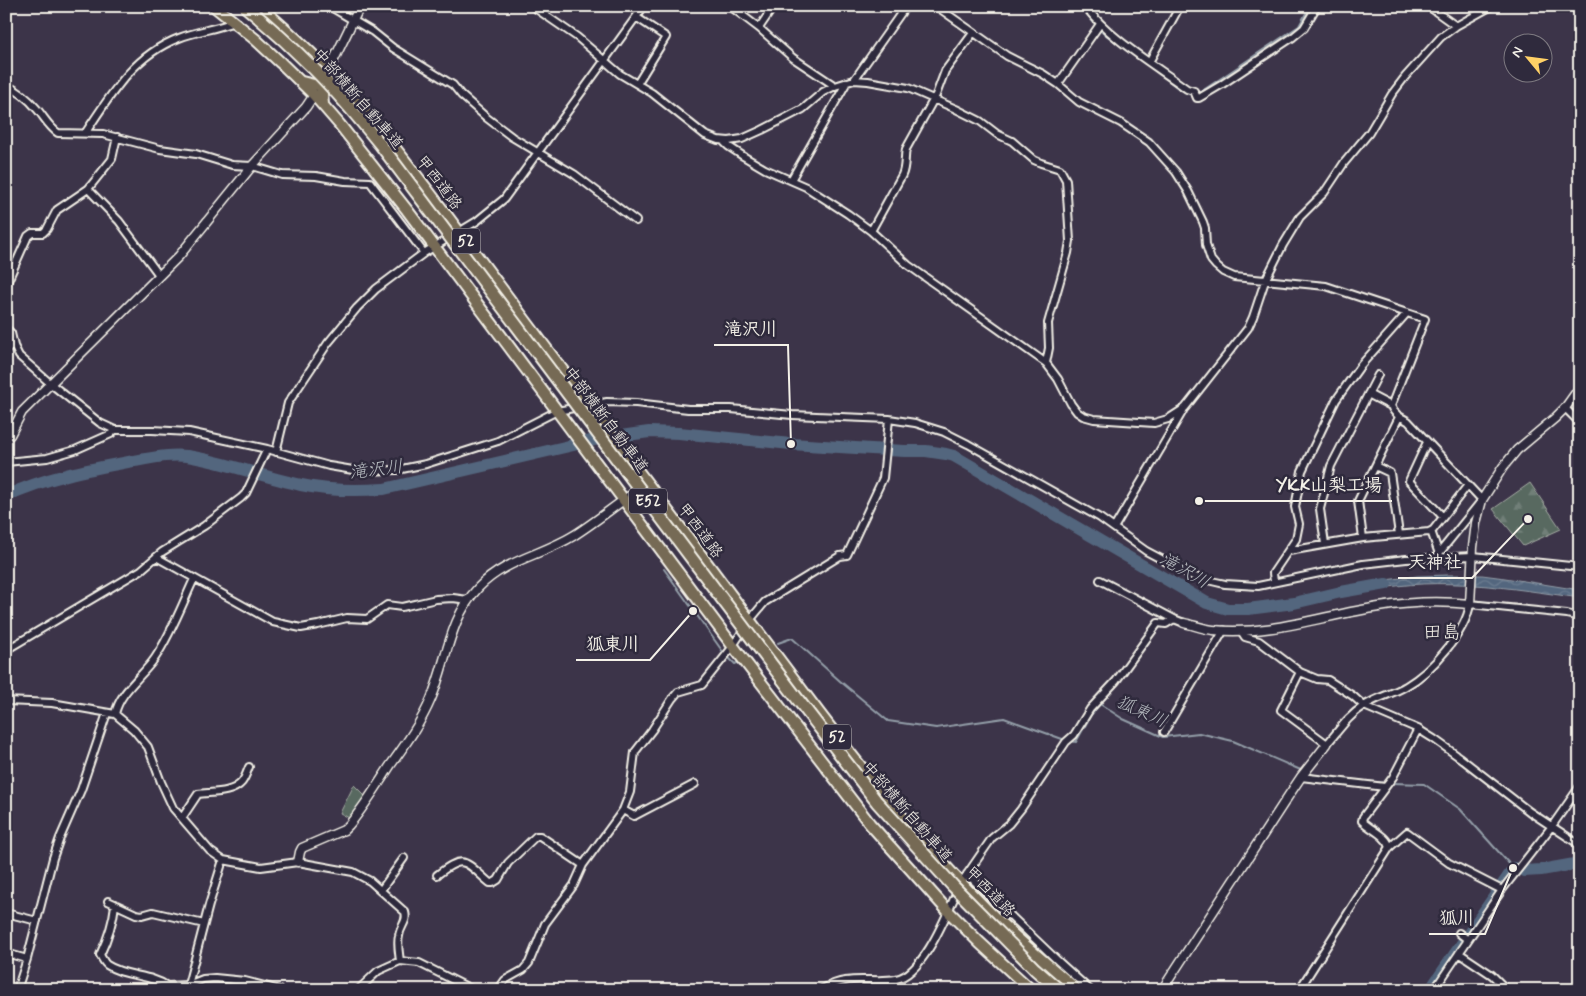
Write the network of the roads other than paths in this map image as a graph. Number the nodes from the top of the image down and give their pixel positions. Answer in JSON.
{"nodes":[{"id":1,"x":214,"y":6,"type":"edge"},
{"id":2,"x":245,"y":6,"type":"edge"},
{"id":3,"x":259,"y":6,"type":"edge"},
{"id":4,"x":329,"y":6,"type":"edge"},
{"id":5,"x":360,"y":6,"type":"edge"},
{"id":6,"x":532,"y":6,"type":"edge"},
{"id":7,"x":644,"y":6,"type":"edge"},
{"id":8,"x":730,"y":6,"type":"edge"},
{"id":9,"x":774,"y":6,"type":"edge"},
{"id":10,"x":906,"y":6,"type":"edge"},
{"id":11,"x":936,"y":6,"type":"edge"},
{"id":12,"x":1085,"y":6,"type":"edge"},
{"id":13,"x":1180,"y":6,"type":"edge"},
{"id":14,"x":1317,"y":6,"type":"edge"},
{"id":15,"x":1428,"y":6,"type":"edge"},
{"id":16,"x":1488,"y":7,"type":"edge"},
{"id":17,"x":636,"y":17,"type":"junction"},
{"id":18,"x":353,"y":21,"type":"junction"},
{"id":19,"x":234,"y":22,"type":"junction"},
{"id":20,"x":1098,"y":26,"type":"junction"},
{"id":21,"x":1456,"y":26,"type":"junction"},
{"id":22,"x":759,"y":28,"type":"junction"},
{"id":23,"x":973,"y":32,"type":"junction"},
{"id":24,"x":604,"y":62,"type":"junction"},
{"id":25,"x":1149,"y":62,"type":"junction"},
{"id":26,"x":328,"y":71,"type":"junction"},
{"id":27,"x":851,"y":81,"type":"junction"},
{"id":28,"x":301,"y":82,"type":"junction"},
{"id":29,"x":321,"y":84,"type":"junction"},
{"id":30,"x":636,"y":84,"type":"junction"},
{"id":31,"x":1058,"y":84,"type":"junction"},
{"id":32,"x":6,"y":85,"type":"edge"},
{"id":33,"x":835,"y":86,"type":"junction"},
{"id":34,"x":314,"y":95,"type":"junction"},
{"id":35,"x":934,"y":99,"type":"junction"},
{"id":36,"x":323,"y":105,"type":"junction"},
{"id":37,"x":86,"y":132,"type":"junction"},
{"id":38,"x":117,"y":137,"type":"junction"},
{"id":39,"x":723,"y":141,"type":"junction"},
{"id":40,"x":537,"y":152,"type":"junction"},
{"id":41,"x":252,"y":166,"type":"junction"},
{"id":42,"x":791,"y":180,"type":"junction"},
{"id":43,"x":88,"y":189,"type":"junction"},
{"id":44,"x":636,"y":221,"type":"dead end"},
{"id":45,"x":871,"y":231,"type":"junction"},
{"id":46,"x":459,"y":232,"type":"junction"},
{"id":47,"x":435,"y":248,"type":"junction"},
{"id":48,"x":424,"y":253,"type":"junction"},
{"id":49,"x":159,"y":275,"type":"junction"},
{"id":50,"x":1265,"y":281,"type":"junction"},
{"id":51,"x":6,"y":285,"type":"edge"},
{"id":52,"x":1407,"y":314,"type":"junction"},
{"id":53,"x":6,"y":328,"type":"edge"},
{"id":54,"x":13,"y":341,"type":"junction"},
{"id":55,"x":6,"y":351,"type":"edge"},
{"id":56,"x":1046,"y":364,"type":"junction"},
{"id":57,"x":1378,"y":375,"type":"dead end"},
{"id":58,"x":50,"y":384,"type":"junction"},
{"id":59,"x":1580,"y":387,"type":"edge"},
{"id":60,"x":1368,"y":394,"type":"junction"},
{"id":61,"x":588,"y":405,"type":"junction"},
{"id":62,"x":1391,"y":406,"type":"junction"},
{"id":63,"x":1185,"y":408,"type":"junction"},
{"id":64,"x":1565,"y":408,"type":"junction"},
{"id":65,"x":557,"y":411,"type":"junction"},
{"id":66,"x":1398,"y":416,"type":"junction"},
{"id":67,"x":889,"y":419,"type":"junction"},
{"id":68,"x":1580,"y":423,"type":"edge"},
{"id":69,"x":115,"y":430,"type":"junction"},
{"id":70,"x":10,"y":434,"type":"dead end"},
{"id":71,"x":1428,"y":442,"type":"junction"},
{"id":72,"x":266,"y":450,"type":"junction"},
{"id":73,"x":276,"y":452,"type":"junction"},
{"id":74,"x":6,"y":462,"type":"edge"},
{"id":75,"x":1375,"y":466,"type":"junction"},
{"id":76,"x":648,"y":484,"type":"junction"},
{"id":77,"x":1468,"y":485,"type":"junction"},
{"id":78,"x":623,"y":500,"type":"junction"},
{"id":79,"x":1482,"y":500,"type":"junction"},
{"id":80,"x":1443,"y":517,"type":"junction"},
{"id":81,"x":1114,"y":528,"type":"junction"},
{"id":82,"x":1431,"y":531,"type":"junction"},
{"id":83,"x":1399,"y":534,"type":"junction"},
{"id":84,"x":1363,"y":538,"type":"junction"},
{"id":85,"x":1325,"y":544,"type":"junction"},
{"id":86,"x":1289,"y":551,"type":"junction"},
{"id":87,"x":1439,"y":555,"type":"junction"},
{"id":88,"x":156,"y":557,"type":"junction"},
{"id":89,"x":1472,"y":559,"type":"junction"},
{"id":90,"x":1580,"y":567,"type":"edge"},
{"id":91,"x":194,"y":579,"type":"junction"},
{"id":92,"x":1100,"y":580,"type":"dead end"},
{"id":93,"x":1274,"y":582,"type":"junction"},
{"id":94,"x":468,"y":600,"type":"junction"},
{"id":95,"x":1470,"y":601,"type":"junction"},
{"id":96,"x":1580,"y":617,"type":"edge"},
{"id":97,"x":1174,"y":619,"type":"junction"},
{"id":98,"x":750,"y":620,"type":"junction"},
{"id":99,"x":1184,"y":623,"type":"joint"},
{"id":100,"x":1224,"y":630,"type":"junction"},
{"id":101,"x":1241,"y":631,"type":"junction"},
{"id":102,"x":732,"y":648,"type":"junction"},
{"id":103,"x":6,"y":650,"type":"edge"},
{"id":104,"x":1300,"y":672,"type":"junction"},
{"id":105,"x":6,"y":701,"type":"edge"},
{"id":106,"x":1364,"y":706,"type":"junction"},
{"id":107,"x":111,"y":713,"type":"junction"},
{"id":108,"x":1418,"y":729,"type":"junction"},
{"id":109,"x":1164,"y":732,"type":"dead end"},
{"id":110,"x":1328,"y":744,"type":"junction"},
{"id":111,"x":249,"y":767,"type":"dead end"},
{"id":112,"x":1301,"y":776,"type":"junction"},
{"id":113,"x":695,"y":784,"type":"dead end"},
{"id":114,"x":1580,"y":786,"type":"edge"},
{"id":115,"x":1386,"y":787,"type":"junction"},
{"id":116,"x":623,"y":810,"type":"junction"},
{"id":117,"x":182,"y":818,"type":"junction"},
{"id":118,"x":1552,"y":826,"type":"junction"},
{"id":119,"x":1580,"y":845,"type":"edge"},
{"id":120,"x":1390,"y":847,"type":"junction"},
{"id":121,"x":404,"y":858,"type":"dead end"},
{"id":122,"x":223,"y":860,"type":"junction"},
{"id":123,"x":298,"y":862,"type":"junction"},
{"id":124,"x":583,"y":866,"type":"junction"},
{"id":125,"x":968,"y":874,"type":"junction"},
{"id":126,"x":437,"y":875,"type":"dead end"},
{"id":127,"x":961,"y":883,"type":"junction"},
{"id":128,"x":381,"y":890,"type":"junction"},
{"id":129,"x":1502,"y":890,"type":"junction"},
{"id":130,"x":108,"y":901,"type":"dead end"},
{"id":131,"x":115,"y":905,"type":"junction"},
{"id":132,"x":948,"y":911,"type":"junction"},
{"id":133,"x":6,"y":913,"type":"edge"},
{"id":134,"x":37,"y":921,"type":"junction"},
{"id":135,"x":204,"y":924,"type":"junction"},
{"id":136,"x":1459,"y":933,"type":"dead end"},
{"id":137,"x":1467,"y":940,"type":"junction"},
{"id":138,"x":6,"y":953,"type":"edge"},
{"id":139,"x":1459,"y":953,"type":"junction"},
{"id":140,"x":27,"y":959,"type":"junction"},
{"id":141,"x":400,"y":961,"type":"junction"},
{"id":142,"x":188,"y":985,"type":"junction"},
{"id":143,"x":166,"y":988,"type":"edge"},
{"id":144,"x":360,"y":989,"type":"edge"},
{"id":145,"x":17,"y":990,"type":"edge"},
{"id":146,"x":280,"y":990,"type":"edge"},
{"id":147,"x":473,"y":990,"type":"edge"},
{"id":148,"x":498,"y":990,"type":"edge"},
{"id":149,"x":820,"y":990,"type":"edge"},
{"id":150,"x":1030,"y":990,"type":"edge"},
{"id":151,"x":1059,"y":990,"type":"edge"},
{"id":152,"x":1077,"y":990,"type":"edge"},
{"id":153,"x":1090,"y":990,"type":"edge"},
{"id":154,"x":1162,"y":990,"type":"edge"},
{"id":155,"x":1299,"y":990,"type":"edge"},
{"id":156,"x":1434,"y":990,"type":"edge"},
{"id":157,"x":1507,"y":990,"type":"edge"}],
"edges":[{"from":1,"to":19,"type":"highway","number":"52"},
{"from":2,"to":151,"type":"highway","name":"中部横断自動車道","number":"E52","bridge":true},
{"from":3,"to":26,"type":"highway","name":"甲西道路","number":"52"},
{"from":4,"to":18,"type":"street"},
{"from":5,"to":18,"type":"street"},
{"from":6,"to":24,"type":"street"},
{"from":7,"to":17,"type":"street"},
{"from":8,"to":22,"type":"street"},
{"from":9,"to":22,"type":"street"},
{"from":10,"to":27,"type":"street"},
{"from":11,"to":23,"type":"street"},
{"from":12,"to":20,"type":"street"},
{"from":13,"to":25,"type":"street"},
{"from":14,"to":25,"type":"street"},
{"from":15,"to":21,"type":"street"},
{"from":16,"to":21,"type":"street"},
{"from":17,"to":24,"type":"street"},
{"from":17,"to":30,"type":"street"},
{"from":18,"to":26,"type":"street"},
{"from":18,"to":40,"type":"street"},
{"from":19,"to":28,"type":"highway","number":"52"},
{"from":19,"to":37,"type":"street"},
{"from":20,"to":25,"type":"street"},
{"from":20,"to":31,"type":"street"},
{"from":21,"to":50,"type":"street"},
{"from":22,"to":33,"type":"street"},
{"from":23,"to":31,"type":"street"},
{"from":23,"to":35,"type":"street"},
{"from":24,"to":30,"type":"street"},
{"from":24,"to":40,"type":"street"},
{"from":26,"to":29,"type":"street"},
{"from":26,"to":46,"type":"highway","name":"甲西道路","number":"52"},
{"from":27,"to":33,"type":"street"},
{"from":27,"to":35,"type":"street"},
{"from":27,"to":42,"type":"street"},
{"from":28,"to":29,"type":"highway"},
{"from":28,"to":34,"type":"highway","number":"52"},
{"from":29,"to":34,"type":"street"},
{"from":29,"to":36,"type":"highway"},
{"from":30,"to":39,"type":"street"},
{"from":31,"to":50,"type":"street"},
{"from":32,"to":37,"type":"street"},
{"from":33,"to":39,"type":"street"},
{"from":34,"to":36,"type":"highway","number":"52"},
{"from":34,"to":41,"type":"street"},
{"from":35,"to":45,"type":"street"},
{"from":35,"to":56,"type":"street"},
{"from":36,"to":47,"type":"highway","number":"52"},
{"from":37,"to":38,"type":"street"},
{"from":38,"to":41,"type":"street"},
{"from":38,"to":43,"type":"street"},
{"from":39,"to":42,"type":"street"},
{"from":40,"to":44,"type":"street"},
{"from":40,"to":46,"type":"street"},
{"from":41,"to":48,"type":"street"},
{"from":41,"to":49,"type":"street"},
{"from":42,"to":45,"type":"street"},
{"from":43,"to":49,"type":"street"},
{"from":43,"to":51,"type":"street"},
{"from":45,"to":56,"type":"street"},
{"from":46,"to":47,"type":"street"},
{"from":46,"to":61,"type":"highway","name":"甲西道路","number":"52"},
{"from":47,"to":48,"type":"street"},
{"from":47,"to":65,"type":"highway","number":"52"},
{"from":48,"to":73,"type":"street"},
{"from":49,"to":58,"type":"street"},
{"from":50,"to":52,"type":"street"},
{"from":50,"to":63,"type":"street"},
{"from":52,"to":62,"type":"street"},
{"from":52,"to":86,"type":"street"},
{"from":53,"to":54,"type":"street"},
{"from":54,"to":55,"type":"street"},
{"from":54,"to":58,"type":"street"},
{"from":56,"to":63,"type":"street"},
{"from":57,"to":60,"type":"street"},
{"from":58,"to":69,"type":"street"},
{"from":58,"to":70,"type":"street"},
{"from":59,"to":64,"type":"street"},
{"from":60,"to":62,"type":"street"},
{"from":60,"to":85,"type":"street"},
{"from":61,"to":65,"type":"street"},
{"from":61,"to":67,"type":"street"},
{"from":61,"to":76,"type":"highway","name":"甲西道路","number":"52"},
{"from":62,"to":66,"type":"street"},
{"from":63,"to":81,"type":"street"},
{"from":64,"to":68,"type":"street"},
{"from":64,"to":79,"type":"street"},
{"from":65,"to":73,"type":"street"},
{"from":65,"to":78,"type":"highway","number":"52"},
{"from":66,"to":71,"type":"street"},
{"from":66,"to":75,"type":"street"},
{"from":67,"to":81,"type":"street"},
{"from":67,"to":98,"type":"street"},
{"from":69,"to":72,"type":"street"},
{"from":69,"to":74,"type":"street"},
{"from":71,"to":77,"type":"street"},
{"from":71,"to":80,"type":"street"},
{"from":72,"to":73,"type":"street"},
{"from":72,"to":88,"type":"street"},
{"from":75,"to":83,"type":"street"},
{"from":75,"to":84,"type":"street"},
{"from":76,"to":78,"type":"street"},
{"from":76,"to":98,"type":"highway","name":"甲西道路","number":"52"},
{"from":77,"to":79,"type":"street"},
{"from":77,"to":80,"type":"street"},
{"from":78,"to":94,"type":"street"},
{"from":78,"to":102,"type":"highway","number":"52"},
{"from":79,"to":87,"type":"street"},
{"from":79,"to":89,"type":"street"},
{"from":80,"to":82,"type":"street"},
{"from":81,"to":93,"type":"street"},
{"from":82,"to":83,"type":"street"},
{"from":82,"to":87,"type":"street"},
{"from":83,"to":84,"type":"street"},
{"from":84,"to":85,"type":"street"},
{"from":85,"to":86,"type":"street"},
{"from":86,"to":93,"type":"street"},
{"from":87,"to":89,"type":"street"},
{"from":87,"to":93,"type":"street"},
{"from":88,"to":91,"type":"street"},
{"from":88,"to":103,"type":"street"},
{"from":89,"to":90,"type":"street"},
{"from":89,"to":95,"type":"street"},
{"from":91,"to":94,"type":"street"},
{"from":91,"to":107,"type":"street"},
{"from":92,"to":97,"type":"street"},
{"from":94,"to":123,"type":"street"},
{"from":95,"to":96,"type":"street"},
{"from":95,"to":101,"type":"street"},
{"from":95,"to":106,"type":"street"},
{"from":97,"to":99,"type":"street"},
{"from":97,"to":125,"type":"street"},
{"from":98,"to":102,"type":"street"},
{"from":98,"to":127,"type":"highway","name":"甲西道路","number":"52"},
{"from":99,"to":100,"type":"street"},
{"from":100,"to":101,"type":"street"},
{"from":100,"to":109,"type":"street"},
{"from":101,"to":104,"type":"street"},
{"from":102,"to":116,"type":"street"},
{"from":102,"to":132,"type":"highway","number":"52"},
{"from":104,"to":106,"type":"street"},
{"from":104,"to":110,"type":"street"},
{"from":105,"to":107,"type":"street"},
{"from":106,"to":108,"type":"street"},
{"from":106,"to":110,"type":"street"},
{"from":107,"to":117,"type":"street"},
{"from":107,"to":134,"type":"street"},
{"from":108,"to":115,"type":"street"},
{"from":108,"to":118,"type":"street"},
{"from":110,"to":112,"type":"street"},
{"from":111,"to":117,"type":"street"},
{"from":112,"to":115,"type":"street"},
{"from":112,"to":154,"type":"street"},
{"from":113,"to":116,"type":"street"},
{"from":114,"to":118,"type":"street"},
{"from":115,"to":120,"type":"street"},
{"from":116,"to":124,"type":"street"},
{"from":117,"to":122,"type":"street"},
{"from":118,"to":119,"type":"street"},
{"from":118,"to":129,"type":"street"},
{"from":120,"to":129,"type":"street"},
{"from":120,"to":155,"type":"street"},
{"from":121,"to":128,"type":"street"},
{"from":122,"to":123,"type":"street"},
{"from":122,"to":135,"type":"street"},
{"from":123,"to":128,"type":"street"},
{"from":124,"to":126,"type":"street"},
{"from":124,"to":148,"type":"street"},
{"from":125,"to":127,"type":"street"},
{"from":125,"to":153,"type":"street"},
{"from":127,"to":132,"type":"street"},
{"from":127,"to":152,"type":"highway","name":"甲西道路","number":"52"},
{"from":128,"to":141,"type":"street"},
{"from":129,"to":137,"type":"street"},
{"from":130,"to":131,"type":"street"},
{"from":131,"to":135,"type":"street"},
{"from":131,"to":143,"type":"street"},
{"from":132,"to":149,"type":"street"},
{"from":132,"to":150,"type":"highway","number":"52"},
{"from":133,"to":134,"type":"street"},
{"from":134,"to":140,"type":"street"},
{"from":135,"to":142,"type":"street"},
{"from":136,"to":137,"type":"street"},
{"from":137,"to":139,"type":"street"},
{"from":138,"to":140,"type":"street"},
{"from":139,"to":156,"type":"street"},
{"from":139,"to":157,"type":"street"},
{"from":140,"to":145,"type":"street"},
{"from":141,"to":144,"type":"street"},
{"from":141,"to":147,"type":"street"},
{"from":142,"to":143,"type":"street"},
{"from":142,"to":146,"type":"street"}]}
